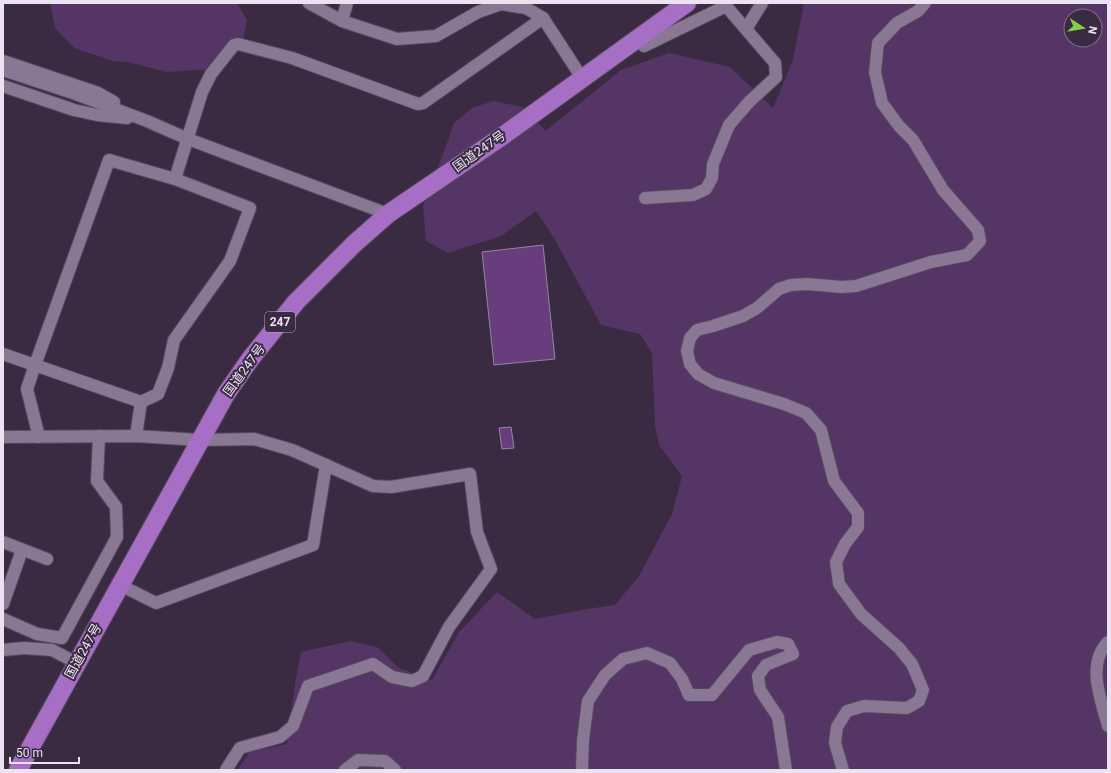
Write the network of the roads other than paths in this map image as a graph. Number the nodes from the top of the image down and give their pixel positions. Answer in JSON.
{"nodes":[{"id":1,"x":309,"y":3,"type":"edge"},
{"id":2,"x":347,"y":3,"type":"edge"},
{"id":3,"x":687,"y":3,"type":"edge"},
{"id":4,"x":762,"y":3,"type":"edge"},
{"id":5,"x":925,"y":3,"type":"edge"},
{"id":6,"x":544,"y":18,"type":"junction"},
{"id":7,"x":342,"y":21,"type":"junction"},
{"id":8,"x":746,"y":29,"type":"junction"},
{"id":9,"x":637,"y":39,"type":"junction"},
{"id":10,"x":3,"y":61,"type":"edge"},
{"id":11,"x":3,"y":70,"type":"edge"},
{"id":12,"x":582,"y":78,"type":"junction"},
{"id":13,"x":3,"y":86,"type":"edge"},
{"id":14,"x":147,"y":121,"type":"junction"},
{"id":15,"x":188,"y":139,"type":"junction"},
{"id":16,"x":175,"y":179,"type":"junction"},
{"id":17,"x":645,"y":198,"type":"dead end"},
{"id":18,"x":388,"y":214,"type":"junction"},
{"id":19,"x":3,"y":354,"type":"edge"},
{"id":20,"x":35,"y":365,"type":"junction"},
{"id":21,"x":141,"y":402,"type":"junction"},
{"id":22,"x":99,"y":436,"type":"junction"},
{"id":23,"x":136,"y":436,"type":"junction"},
{"id":24,"x":3,"y":437,"type":"edge"},
{"id":25,"x":39,"y":437,"type":"junction"},
{"id":26,"x":200,"y":440,"type":"junction"},
{"id":27,"x":326,"y":465,"type":"junction"},
{"id":28,"x":3,"y":542,"type":"edge"},
{"id":29,"x":22,"y":550,"type":"junction"},
{"id":30,"x":47,"y":559,"type":"dead end"},
{"id":31,"x":120,"y":584,"type":"junction"},
{"id":32,"x":3,"y":604,"type":"edge"},
{"id":33,"x":3,"y":619,"type":"edge"},
{"id":34,"x":1108,"y":642,"type":"edge"},
{"id":35,"x":3,"y":650,"type":"edge"},
{"id":36,"x":77,"y":663,"type":"junction"},
{"id":37,"x":1108,"y":726,"type":"edge"},
{"id":38,"x":18,"y":770,"type":"edge"},
{"id":39,"x":226,"y":770,"type":"edge"},
{"id":40,"x":345,"y":770,"type":"edge"},
{"id":41,"x":395,"y":770,"type":"edge"},
{"id":42,"x":582,"y":770,"type":"edge"},
{"id":43,"x":786,"y":770,"type":"edge"},
{"id":44,"x":843,"y":770,"type":"edge"}],
"edges":[{"from":1,"to":7,"type":"street"},
{"from":2,"to":7,"type":"street"},
{"from":3,"to":9,"type":"highway","name":"国道247号","number":"247"},
{"from":4,"to":8,"type":"street"},
{"from":5,"to":44,"type":"street"},
{"from":6,"to":7,"type":"street"},
{"from":6,"to":12,"type":"street"},
{"from":6,"to":15,"type":"street"},
{"from":8,"to":9,"type":"street"},
{"from":8,"to":17,"type":"street"},
{"from":9,"to":12,"type":"highway","name":"国道247号","number":"247"},
{"from":10,"to":14,"type":"street"},
{"from":11,"to":14,"type":"street"},
{"from":12,"to":18,"type":"highway","name":"国道247号","number":"247"},
{"from":13,"to":14,"type":"street"},
{"from":14,"to":15,"type":"street"},
{"from":15,"to":16,"type":"street"},
{"from":15,"to":18,"type":"street"},
{"from":16,"to":20,"type":"street"},
{"from":16,"to":21,"type":"street"},
{"from":18,"to":26,"type":"highway","name":"国道247号","number":"247"},
{"from":19,"to":20,"type":"street"},
{"from":20,"to":21,"type":"street"},
{"from":20,"to":25,"type":"street"},
{"from":21,"to":23,"type":"street"},
{"from":22,"to":23,"type":"street"},
{"from":22,"to":25,"type":"street"},
{"from":22,"to":33,"type":"street"},
{"from":23,"to":26,"type":"street"},
{"from":24,"to":25,"type":"street"},
{"from":26,"to":27,"type":"street"},
{"from":26,"to":31,"type":"highway","name":"国道247号","number":"247"},
{"from":27,"to":31,"type":"street"},
{"from":27,"to":39,"type":"street"},
{"from":28,"to":29,"type":"street"},
{"from":29,"to":30,"type":"street"},
{"from":29,"to":32,"type":"street"},
{"from":31,"to":36,"type":"highway","name":"国道247号","number":"247"},
{"from":34,"to":37,"type":"street"},
{"from":35,"to":36,"type":"street"},
{"from":36,"to":38,"type":"highway","name":"国道247号","number":"247"},
{"from":40,"to":41,"type":"street"},
{"from":42,"to":43,"type":"street"}]}
